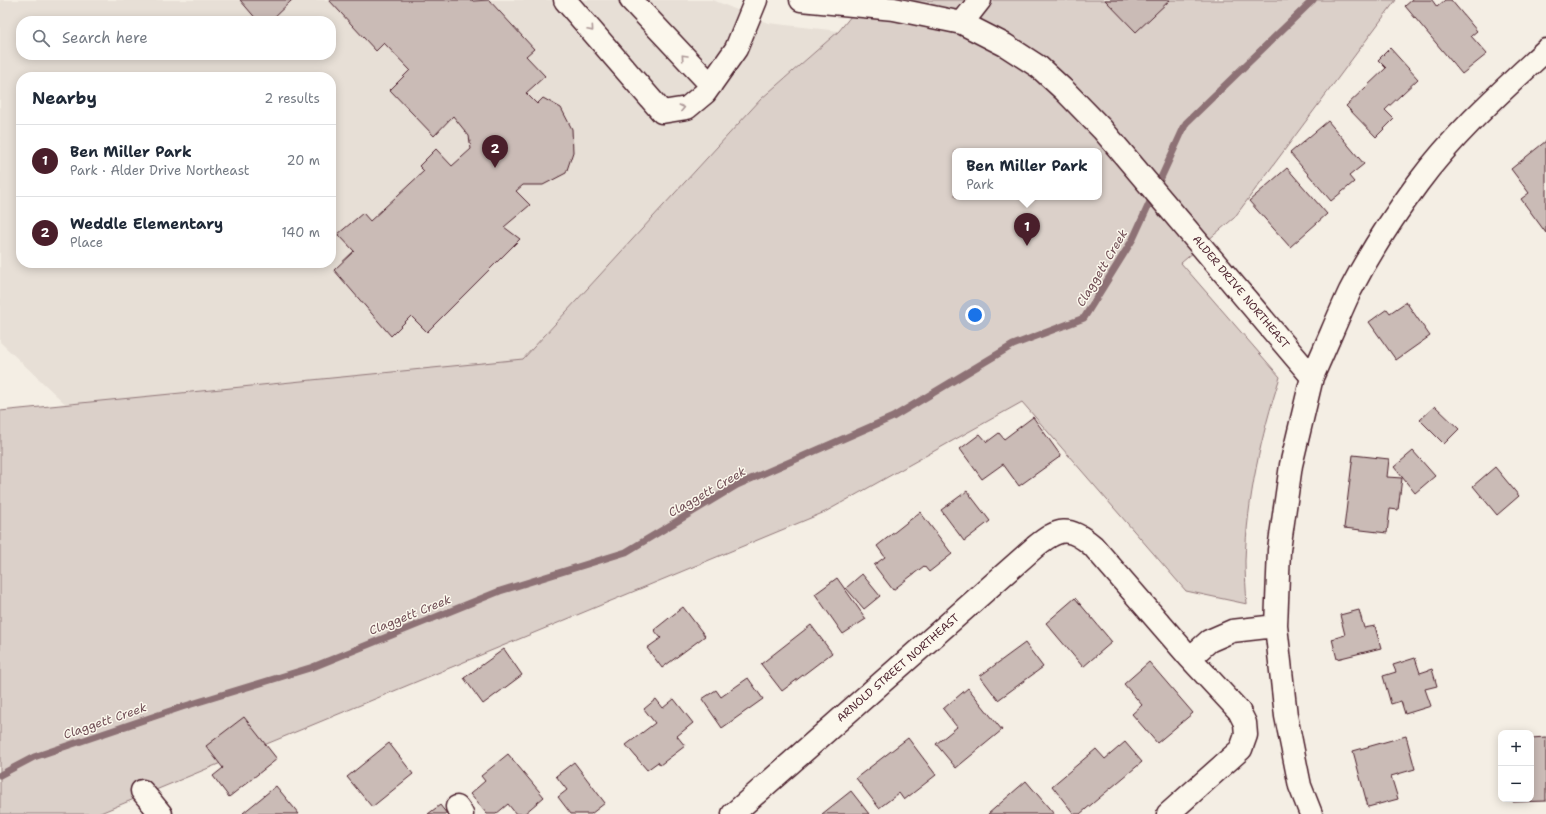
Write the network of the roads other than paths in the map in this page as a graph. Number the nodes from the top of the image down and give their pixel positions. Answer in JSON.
{"nodes":[{"id":1,"x":565,"y":0,"type":"edge"},
{"id":2,"x":631,"y":0,"type":"edge"},
{"id":3,"x":756,"y":0,"type":"edge"},
{"id":4,"x":801,"y":0,"type":"edge"},
{"id":5,"x":980,"y":0,"type":"edge"},
{"id":6,"x":858,"y":3,"type":"edge"},
{"id":7,"x":962,"y":23,"type":"junction"},
{"id":8,"x":1546,"y":50,"type":"edge"},
{"id":9,"x":711,"y":85,"type":"junction"},
{"id":10,"x":1312,"y":377,"type":"junction"},
{"id":11,"x":1276,"y":626,"type":"junction"},
{"id":12,"x":1190,"y":658,"type":"junction"},
{"id":13,"x":142,"y":791,"type":"dead end"},
{"id":14,"x":161,"y":814,"type":"edge"},
{"id":15,"x":733,"y":814,"type":"edge"},
{"id":16,"x":1168,"y":814,"type":"edge"},
{"id":17,"x":1310,"y":814,"type":"edge"}],
"edges":[{"from":1,"to":9,"type":"street","one_way":true},
{"from":9,"to":2,"type":"street","one_way":true},
{"from":3,"to":9,"type":"street"},
{"from":4,"to":6,"type":"street","name":"ALDER DRIVE NORTHEAST"},
{"from":5,"to":7,"type":"street"},
{"from":6,"to":7,"type":"street","name":"ALDER DRIVE NORTHEAST"},
{"from":7,"to":10,"type":"street","name":"ALDER DRIVE NORTHEAST"},
{"from":8,"to":10,"type":"street"},
{"from":10,"to":11,"type":"street"},
{"from":11,"to":12,"type":"street"},
{"from":11,"to":17,"type":"street"},
{"from":12,"to":15,"type":"street","name":"ARNOLD STREET NORTHEAST"},
{"from":12,"to":16,"type":"street"},
{"from":13,"to":14,"type":"street"}]}
